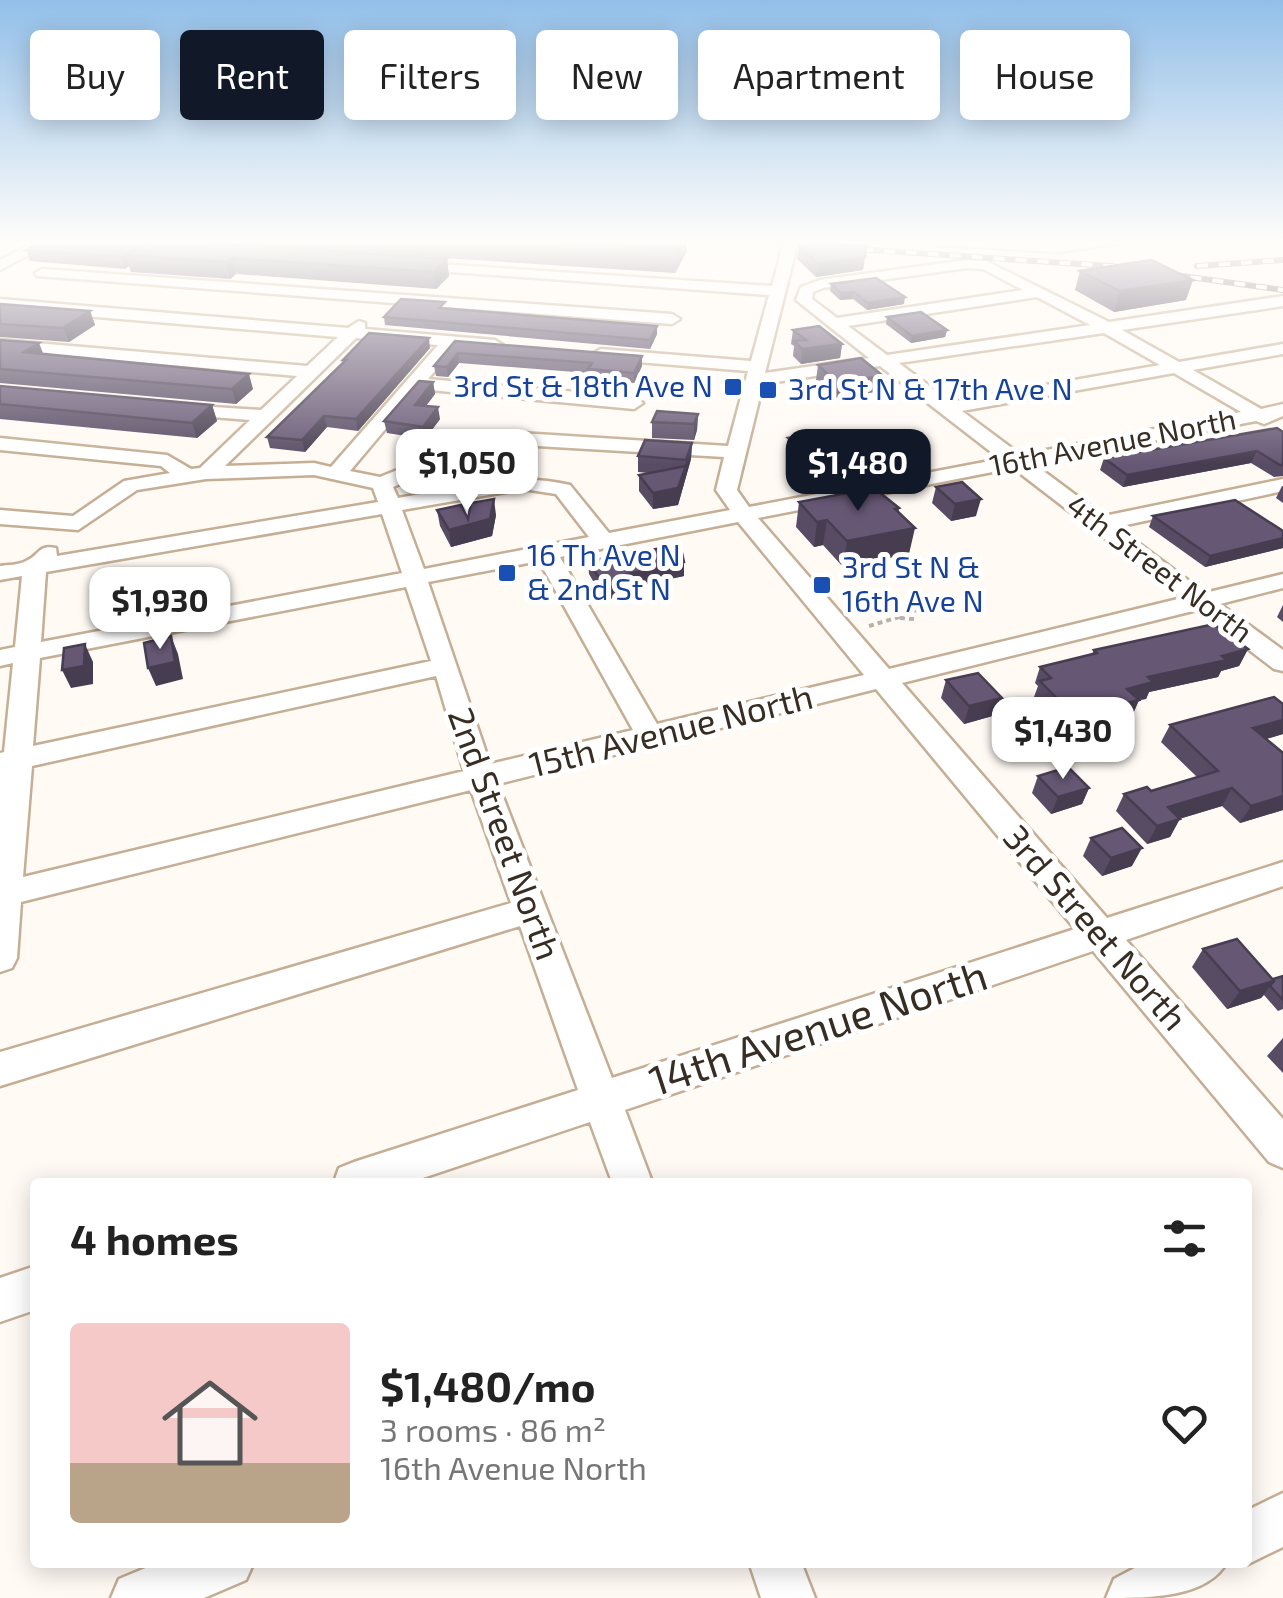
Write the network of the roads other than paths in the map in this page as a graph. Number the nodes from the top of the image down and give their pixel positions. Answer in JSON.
{"nodes":[{"id":1,"x":245,"y":316,"type":"edge"},
{"id":2,"x":370,"y":316,"type":"edge"},
{"id":3,"x":628,"y":316,"type":"edge"},
{"id":4,"x":673,"y":316,"type":"edge"},
{"id":5,"x":773,"y":316,"type":"edge"},
{"id":6,"x":824,"y":316,"type":"edge"},
{"id":7,"x":883,"y":316,"type":"edge"},
{"id":8,"x":1084,"y":316,"type":"edge"},
{"id":9,"x":1179,"y":316,"type":"edge"},
{"id":10,"x":672,"y":319,"type":"junction"},
{"id":11,"x":834,"y":323,"type":"junction"},
{"id":12,"x":1104,"y":326,"type":"junction"},
{"id":13,"x":353,"y":333,"type":"junction"},
{"id":14,"x":451,"y":341,"type":"junction"},
{"id":15,"x":0,"y":345,"type":"edge"},
{"id":16,"x":506,"y":346,"type":"edge"},
{"id":17,"x":1283,"y":349,"type":"edge"},
{"id":18,"x":580,"y":352,"type":"edge"},
{"id":19,"x":654,"y":358,"type":"junction"},
{"id":20,"x":886,"y":362,"type":"junction"},
{"id":21,"x":1178,"y":368,"type":"junction"},
{"id":22,"x":312,"y":372,"type":"junction"},
{"id":23,"x":756,"y":373,"type":"junction"},
{"id":24,"x":414,"y":383,"type":"junction"},
{"id":25,"x":154,"y":406,"type":"edge"},
{"id":26,"x":946,"y":408,"type":"junction"},
{"id":27,"x":631,"y":410,"type":"junction"},
{"id":28,"x":1283,"y":410,"type":"edge"},
{"id":29,"x":1259,"y":415,"type":"junction"},
{"id":30,"x":265,"y":416,"type":"junction"},
{"id":31,"x":1283,"y":428,"type":"edge"},
{"id":32,"x":0,"y":444,"type":"edge"},
{"id":33,"x":733,"y":452,"type":"junction"},
{"id":34,"x":1017,"y":462,"type":"junction"},
{"id":35,"x":336,"y":474,"type":"junction"},
{"id":36,"x":196,"y":475,"type":"junction"},
{"id":37,"x":1283,"y":484,"type":"edge"},
{"id":38,"x":384,"y":495,"type":"junction"},
{"id":39,"x":743,"y":515,"type":"junction"},
{"id":40,"x":0,"y":516,"type":"edge"},
{"id":41,"x":78,"y":523,"type":"junction"},
{"id":42,"x":1099,"y":524,"type":"junction"},
{"id":43,"x":604,"y":542,"type":"junction"},
{"id":44,"x":546,"y":553,"type":"junction"},
{"id":45,"x":34,"y":567,"type":"junction"},
{"id":46,"x":0,"y":574,"type":"edge"},
{"id":47,"x":414,"y":579,"type":"junction"},
{"id":48,"x":1283,"y":581,"type":"edge"},
{"id":49,"x":1202,"y":601,"type":"junction"},
{"id":50,"x":30,"y":652,"type":"junction"},
{"id":51,"x":0,"y":658,"type":"edge"},
{"id":52,"x":1283,"y":663,"type":"edge"},
{"id":53,"x":446,"y":666,"type":"junction"},
{"id":54,"x":882,"y":680,"type":"junction"},
{"id":55,"x":650,"y":736,"type":"junction"},
{"id":56,"x":9,"y":760,"type":"edge"},
{"id":57,"x":481,"y":777,"type":"junction"},
{"id":58,"x":1283,"y":874,"type":"edge"},
{"id":59,"x":4,"y":894,"type":"edge"},
{"id":60,"x":530,"y":910,"type":"junction"},
{"id":61,"x":1102,"y":935,"type":"junction"},
{"id":62,"x":0,"y":958,"type":"edge"},
{"id":63,"x":0,"y":1069,"type":"edge"},
{"id":64,"x":601,"y":1100,"type":"junction"},
{"id":65,"x":1279,"y":1139,"type":"edge"},
{"id":66,"x":366,"y":1178,"type":"edge"},
{"id":67,"x":630,"y":1178,"type":"edge"},
{"id":68,"x":30,"y":1290,"type":"edge"},
{"id":69,"x":0,"y":1300,"type":"edge"},
{"id":70,"x":1283,"y":1519,"type":"edge"},
{"id":71,"x":1252,"y":1536,"type":"edge"},
{"id":72,"x":213,"y":1568,"type":"edge"},
{"id":73,"x":777,"y":1568,"type":"edge"},
{"id":74,"x":1189,"y":1568,"type":"edge"},
{"id":75,"x":138,"y":1598,"type":"edge"},
{"id":76,"x":788,"y":1598,"type":"edge"},
{"id":77,"x":1133,"y":1598,"type":"edge"}],
"edges":[{"from":1,"to":13,"type":"street"},
{"from":2,"to":13,"type":"street"},
{"from":3,"to":10,"type":"street"},
{"from":4,"to":10,"type":"street"},
{"from":5,"to":23,"type":"street","name":"3rd Street North"},
{"from":6,"to":11,"type":"street","name":"4th Street North"},
{"from":7,"to":11,"type":"street"},
{"from":8,"to":12,"type":"street"},
{"from":9,"to":12,"type":"street"},
{"from":10,"to":19,"type":"street"},
{"from":11,"to":20,"type":"street","name":"4th Street North"},
{"from":12,"to":20,"type":"street"},
{"from":12,"to":21,"type":"street"},
{"from":13,"to":14,"type":"street"},
{"from":13,"to":22,"type":"street"},
{"from":14,"to":16,"type":"street"},
{"from":14,"to":24,"type":"street"},
{"from":15,"to":22,"type":"street"},
{"from":17,"to":21,"type":"street"},
{"from":18,"to":19,"type":"street"},
{"from":19,"to":23,"type":"street"},
{"from":19,"to":27,"type":"street"},
{"from":20,"to":23,"type":"street"},
{"from":20,"to":26,"type":"street","name":"4th Street North"},
{"from":21,"to":26,"type":"street"},
{"from":21,"to":29,"type":"street"},
{"from":22,"to":30,"type":"street"},
{"from":23,"to":33,"type":"street","name":"3rd Street North"},
{"from":24,"to":27,"type":"street"},
{"from":24,"to":35,"type":"street"},
{"from":25,"to":30,"type":"street"},
{"from":26,"to":34,"type":"street","name":"4th Street North"},
{"from":27,"to":33,"type":"street"},
{"from":27,"to":38,"type":"street"},
{"from":28,"to":29,"type":"street","name":"16th Avenue North"},
{"from":29,"to":31,"type":"street"},
{"from":29,"to":34,"type":"street","name":"16th Avenue North"},
{"from":30,"to":36,"type":"street"},
{"from":32,"to":36,"type":"street"},
{"from":33,"to":39,"type":"street","name":"3rd Street North"},
{"from":34,"to":39,"type":"street","name":"16th Avenue North"},
{"from":34,"to":42,"type":"street","name":"4th Street North"},
{"from":35,"to":36,"type":"street"},
{"from":35,"to":38,"type":"street"},
{"from":36,"to":41,"type":"street"},
{"from":37,"to":42,"type":"street"},
{"from":38,"to":43,"type":"street"},
{"from":38,"to":45,"type":"street"},
{"from":38,"to":47,"type":"street","name":"2nd Street North"},
{"from":39,"to":43,"type":"street","name":"16th Avenue North"},
{"from":39,"to":54,"type":"street","name":"3rd Street North"},
{"from":40,"to":41,"type":"street"},
{"from":41,"to":45,"type":"street"},
{"from":42,"to":49,"type":"street","name":"4th Street North"},
{"from":43,"to":44,"type":"street","name":"16th Avenue North"},
{"from":44,"to":47,"type":"street","name":"16th Avenue North"},
{"from":44,"to":55,"type":"street"},
{"from":45,"to":46,"type":"street"},
{"from":45,"to":50,"type":"street"},
{"from":47,"to":50,"type":"street","name":"16th Avenue North"},
{"from":47,"to":53,"type":"street","name":"2nd Street North"},
{"from":48,"to":49,"type":"street","name":"15th Avenue North"},
{"from":49,"to":52,"type":"street","name":"4th Street North"},
{"from":49,"to":54,"type":"street","name":"15th Avenue North"},
{"from":50,"to":51,"type":"street","name":"16th Avenue North"},
{"from":50,"to":56,"type":"street"},
{"from":53,"to":56,"type":"street"},
{"from":53,"to":57,"type":"street","name":"2nd Street North"},
{"from":54,"to":55,"type":"street","name":"15th Avenue North"},
{"from":54,"to":61,"type":"street","name":"3rd Street North"},
{"from":55,"to":57,"type":"street","name":"15th Avenue North"},
{"from":56,"to":59,"type":"street"},
{"from":57,"to":59,"type":"street","name":"15th Avenue North"},
{"from":57,"to":60,"type":"street","name":"2nd Street North"},
{"from":58,"to":61,"type":"street","name":"14th Avenue North"},
{"from":59,"to":62,"type":"street"},
{"from":60,"to":63,"type":"street"},
{"from":60,"to":64,"type":"street","name":"2nd Street North"},
{"from":61,"to":64,"type":"street","name":"14th Avenue North"},
{"from":61,"to":65,"type":"street","name":"3rd Street North"},
{"from":64,"to":66,"type":"street","name":"14th Avenue North"},
{"from":64,"to":67,"type":"street","name":"2nd Street North"},
{"from":68,"to":69,"type":"street"},
{"from":70,"to":71,"type":"street"},
{"from":72,"to":75,"type":"street"},
{"from":73,"to":76,"type":"street"},
{"from":74,"to":77,"type":"street"}]}
